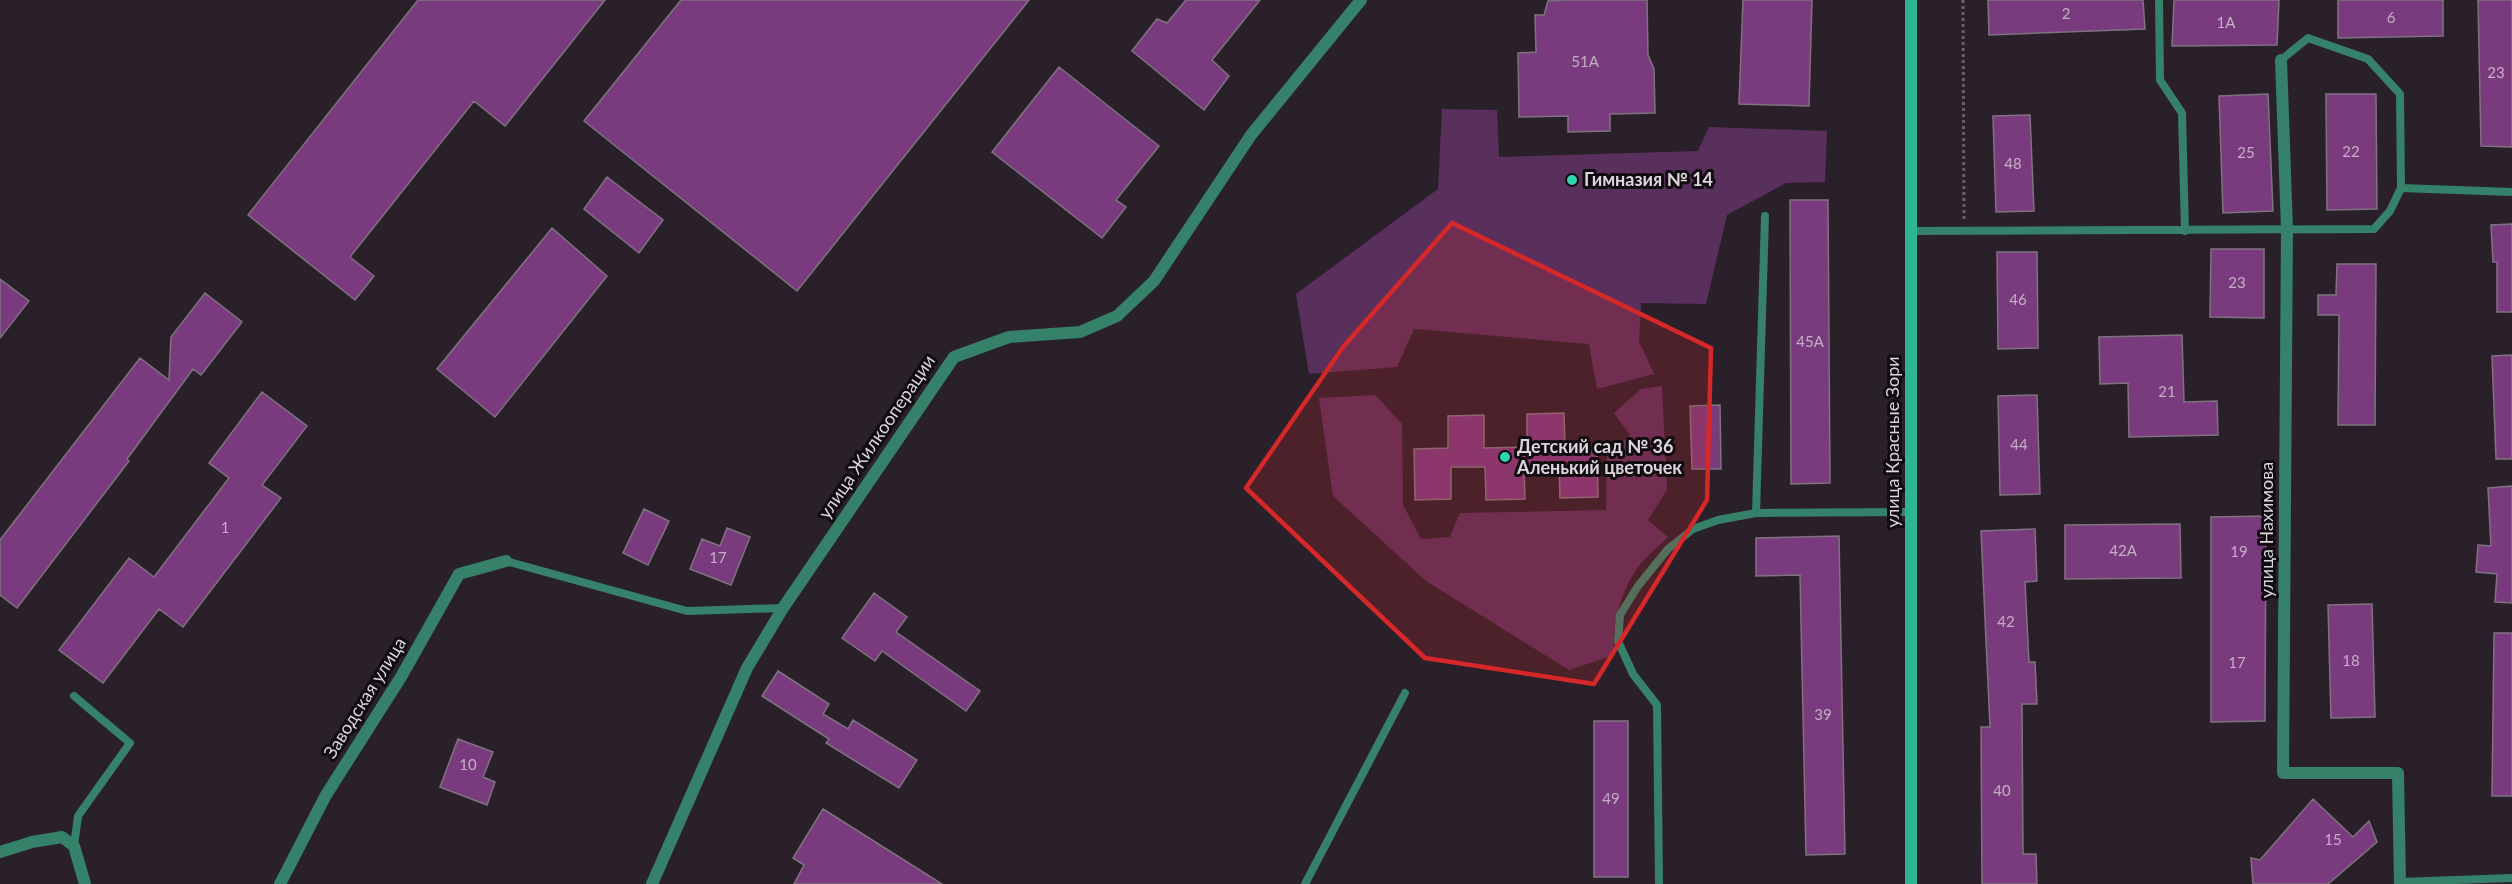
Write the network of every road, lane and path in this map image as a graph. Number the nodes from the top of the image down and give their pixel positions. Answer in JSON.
{"nodes":[{"id":1,"x":1361,"y":0,"type":"edge"},
{"id":2,"x":1911,"y":0,"type":"edge"},
{"id":3,"x":1963,"y":0,"type":"edge"},
{"id":4,"x":2159,"y":0,"type":"edge"},
{"id":5,"x":2281,"y":60,"type":"joint"},
{"id":6,"x":2401,"y":188,"type":"junction"},
{"id":7,"x":2512,"y":192,"type":"edge"},
{"id":8,"x":1766,"y":216,"type":"dead end"},
{"id":9,"x":2287,"y":230,"type":"junction"},
{"id":10,"x":1910,"y":231,"type":"junction"},
{"id":11,"x":2185,"y":231,"type":"junction"},
{"id":12,"x":1964,"y":233,"type":"junction"},
{"id":13,"x":1911,"y":512,"type":"junction"},
{"id":14,"x":1756,"y":513,"type":"junction"},
{"id":15,"x":506,"y":561,"type":"joint"},
{"id":16,"x":783,"y":608,"type":"junction"},
{"id":17,"x":1405,"y":693,"type":"dead end"},
{"id":18,"x":74,"y":696,"type":"dead end"},
{"id":19,"x":74,"y":846,"type":"junction"},
{"id":20,"x":0,"y":852,"type":"edge"},
{"id":21,"x":2512,"y":878,"type":"edge"},
{"id":22,"x":2400,"y":883,"type":"edge"},
{"id":23,"x":86,"y":884,"type":"edge"},
{"id":24,"x":280,"y":884,"type":"edge"},
{"id":25,"x":652,"y":884,"type":"edge"},
{"id":26,"x":1305,"y":884,"type":"edge"},
{"id":27,"x":1659,"y":884,"type":"edge"},
{"id":28,"x":1911,"y":884,"type":"edge"}],
"edges":[{"from":1,"to":16,"type":"street","name":"улица Жилкооперации"},
{"from":2,"to":10,"type":"main road","name":"улица Красные Зори"},
{"from":3,"to":12,"type":"path"},
{"from":4,"to":11,"type":"lane"},
{"from":5,"to":6,"type":"lane"},
{"from":5,"to":9,"type":"street","name":"улица Нахимова"},
{"from":6,"to":7,"type":"lane"},
{"from":6,"to":9,"type":"lane"},
{"from":8,"to":14,"type":"lane"},
{"from":9,"to":11,"type":"lane"},
{"from":9,"to":22,"type":"street","name":"улица Нахимова"},
{"from":10,"to":12,"type":"lane"},
{"from":10,"to":13,"type":"main road","name":"улица Красные Зори"},
{"from":11,"to":12,"type":"lane"},
{"from":13,"to":14,"type":"lane"},
{"from":13,"to":28,"type":"main road","name":"улица Красные Зори"},
{"from":14,"to":27,"type":"lane"},
{"from":15,"to":16,"type":"lane"},
{"from":15,"to":24,"type":"street","name":"Заводская улица"},
{"from":16,"to":25,"type":"street","name":"улица Жилкооперации"},
{"from":17,"to":26,"type":"lane"},
{"from":18,"to":19,"type":"lane"},
{"from":19,"to":20,"type":"street"},
{"from":19,"to":23,"type":"street"},
{"from":21,"to":22,"type":"lane"}]}
